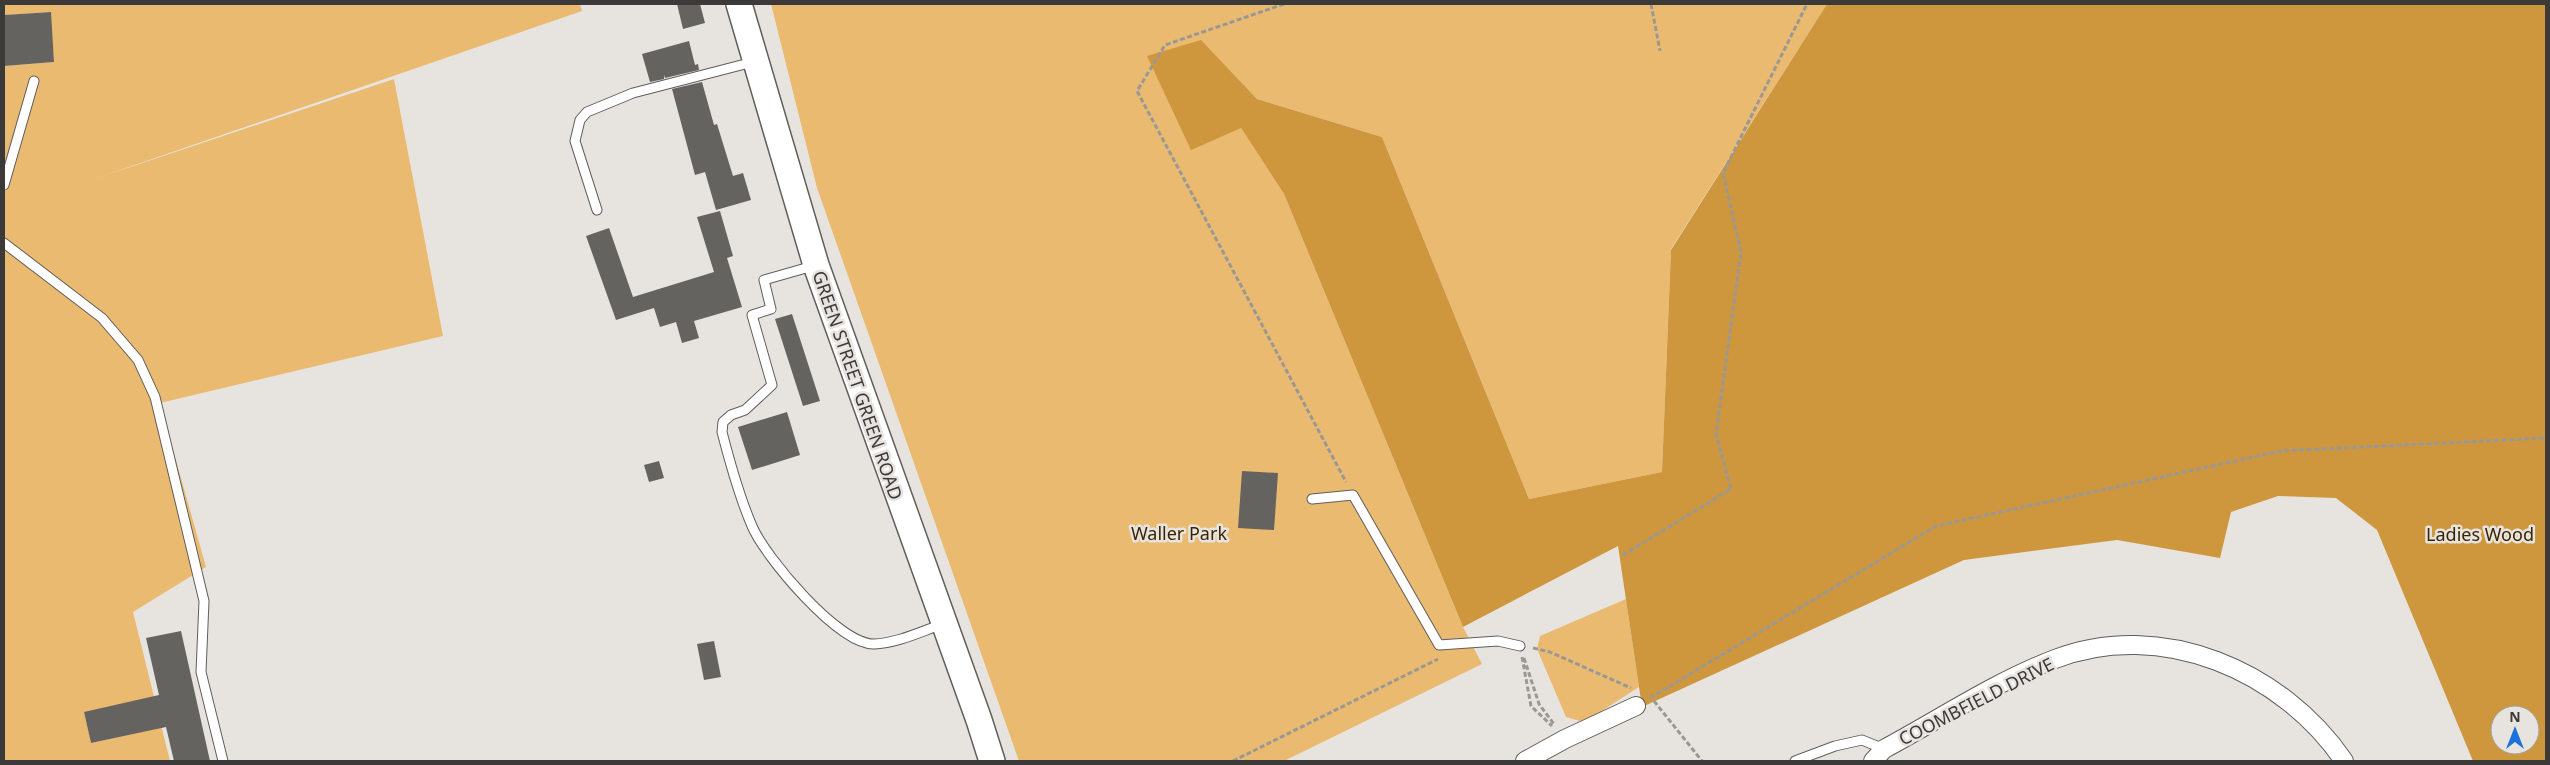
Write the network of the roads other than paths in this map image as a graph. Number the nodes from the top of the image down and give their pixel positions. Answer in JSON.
{"nodes":[{"id":1,"x":740,"y":4,"type":"edge"},
{"id":2,"x":756,"y":62,"type":"junction"},
{"id":3,"x":34,"y":81,"type":"dead end"},
{"id":4,"x":4,"y":185,"type":"edge"},
{"id":5,"x":597,"y":210,"type":"dead end"},
{"id":6,"x":4,"y":243,"type":"edge"},
{"id":7,"x":816,"y":265,"type":"junction"},
{"id":8,"x":1312,"y":499,"type":"dead end"},
{"id":9,"x":944,"y":624,"type":"junction"},
{"id":10,"x":1520,"y":646,"type":"road end"},
{"id":11,"x":1641,"y":697,"type":"road end"},
{"id":12,"x":1879,"y":755,"type":"edge"},
{"id":13,"x":223,"y":761,"type":"edge"},
{"id":14,"x":992,"y":761,"type":"edge"},
{"id":15,"x":1525,"y":761,"type":"edge"},
{"id":16,"x":1795,"y":761,"type":"edge"},
{"id":17,"x":2344,"y":761,"type":"edge"}],
"edges":[{"from":1,"to":2,"type":"main road","name":"GREEN STREET GREEN ROAD"},
{"from":2,"to":5,"type":"lane"},
{"from":2,"to":7,"type":"main road","name":"GREEN STREET GREEN ROAD"},
{"from":3,"to":4,"type":"lane"},
{"from":6,"to":13,"type":"lane"},
{"from":7,"to":9,"type":"main road","name":"GREEN STREET GREEN ROAD"},
{"from":7,"to":9,"type":"lane"},
{"from":8,"to":10,"type":"lane"},
{"from":9,"to":14,"type":"main road","name":"GREEN STREET GREEN ROAD"},
{"from":11,"to":15,"type":"street"},
{"from":12,"to":16,"type":"lane"},
{"from":12,"to":17,"type":"street","name":"COOMBFIELD DRIVE"}]}
